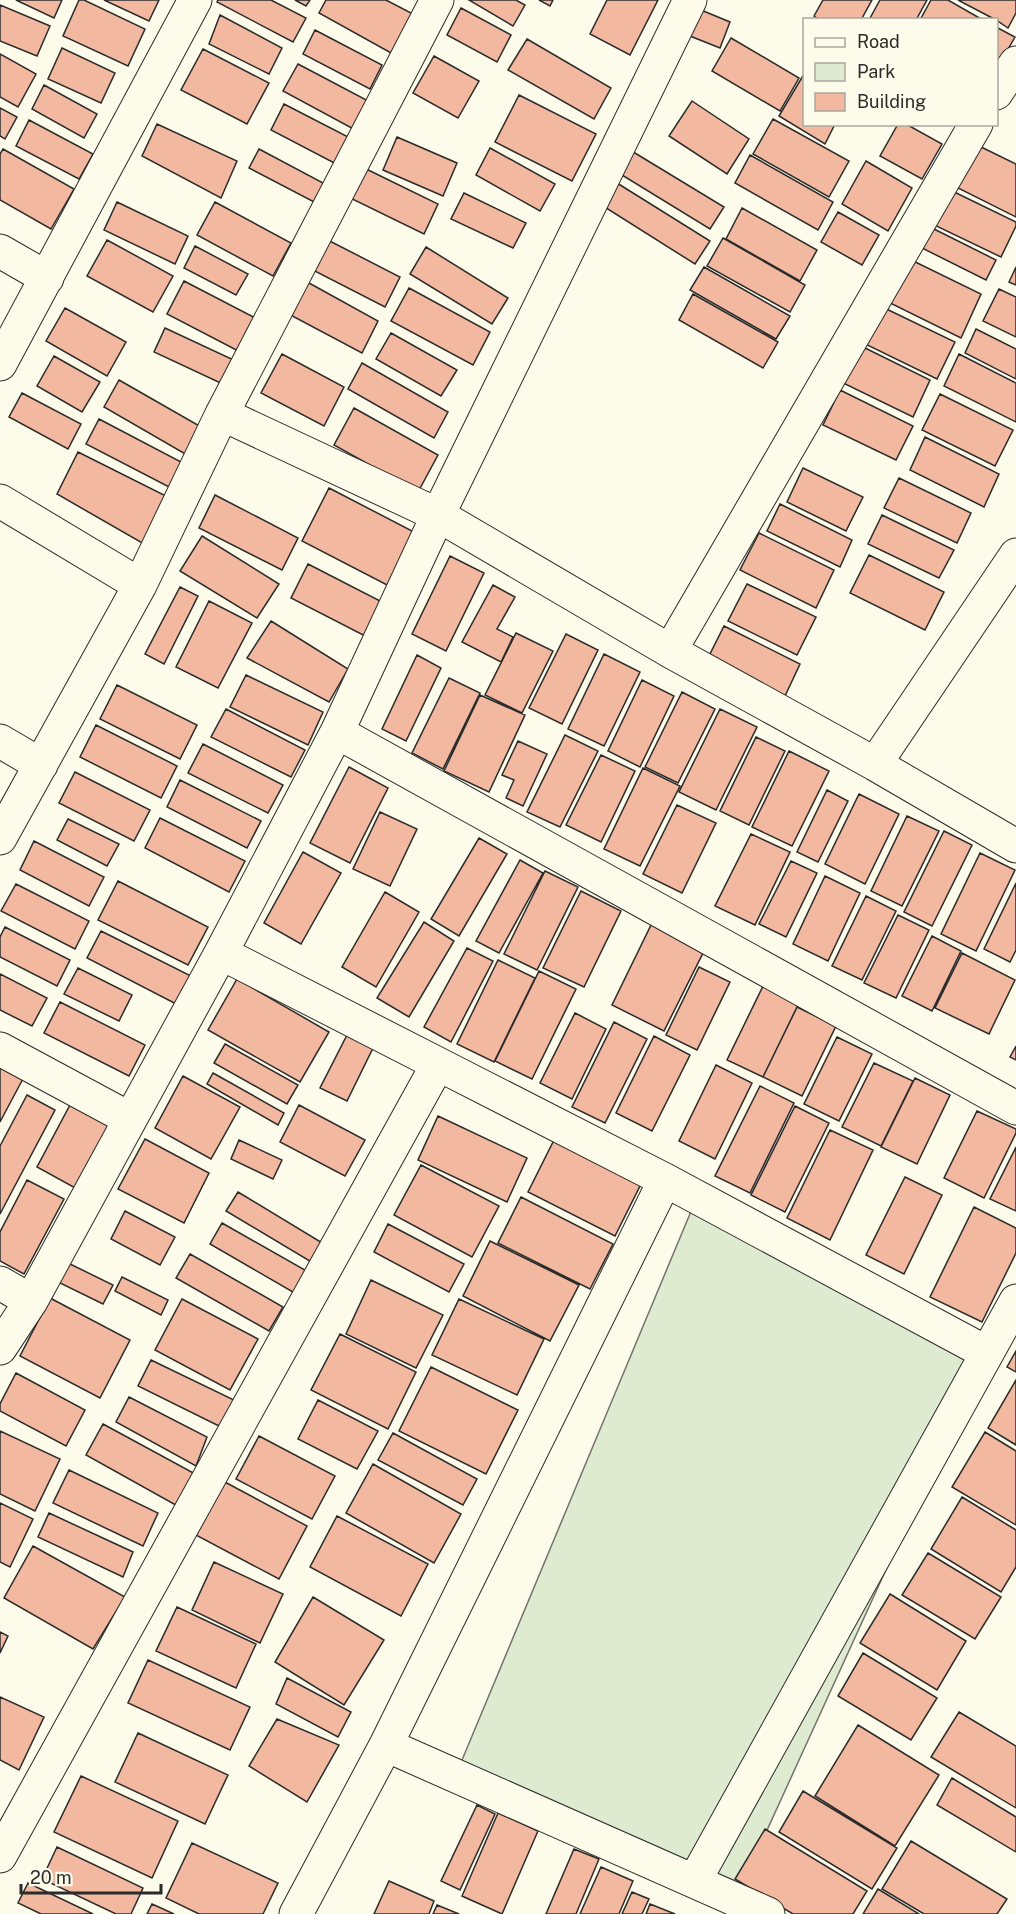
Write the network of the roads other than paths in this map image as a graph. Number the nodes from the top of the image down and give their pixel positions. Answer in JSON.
{"nodes":[{"id":1,"x":195,"y":0,"type":"edge"},
{"id":2,"x":437,"y":0,"type":"edge"},
{"id":3,"x":690,"y":0,"type":"edge"},
{"id":4,"x":1016,"y":63,"type":"edge"},
{"id":5,"x":998,"y":90,"type":"edge"},
{"id":6,"x":975,"y":126,"type":"edge"},
{"id":7,"x":0,"y":251,"type":"edge"},
{"id":8,"x":47,"y":278,"type":"junction"},
{"id":9,"x":0,"y":364,"type":"edge"},
{"id":10,"x":222,"y":414,"type":"junction"},
{"id":11,"x":0,"y":501,"type":"edge"},
{"id":12,"x":438,"y":515,"type":"junction"},
{"id":13,"x":1016,"y":555,"type":"edge"},
{"id":14,"x":140,"y":585,"type":"junction"},
{"id":15,"x":670,"y":651,"type":"junction"},
{"id":16,"x":337,"y":732,"type":"junction"},
{"id":17,"x":0,"y":741,"type":"edge"},
{"id":18,"x":875,"y":764,"type":"junction"},
{"id":19,"x":41,"y":765,"type":"junction"},
{"id":20,"x":0,"y":838,"type":"edge"},
{"id":21,"x":1016,"y":846,"type":"edge"},
{"id":22,"x":221,"y":953,"type":"junction"},
{"id":23,"x":0,"y":1049,"type":"edge"},
{"id":24,"x":438,"y":1064,"type":"junction"},
{"id":25,"x":1016,"y":1108,"type":"edge"},
{"id":26,"x":130,"y":1119,"type":"junction"},
{"id":27,"x":665,"y":1180,"type":"junction"},
{"id":28,"x":0,"y":1283,"type":"edge"},
{"id":29,"x":31,"y":1301,"type":"junction"},
{"id":30,"x":1016,"y":1301,"type":"edge"},
{"id":31,"x":0,"y":1348,"type":"edge"},
{"id":32,"x":987,"y":1353,"type":"junction"},
{"id":33,"x":386,"y":1745,"type":"junction"},
{"id":34,"x":0,"y":1856,"type":"edge"},
{"id":35,"x":695,"y":1880,"type":"junction"},
{"id":36,"x":296,"y":1914,"type":"edge"},
{"id":37,"x":768,"y":1914,"type":"edge"}],
"edges":[{"from":1,"to":8,"type":"street"},
{"from":2,"to":10,"type":"street"},
{"from":3,"to":12,"type":"street"},
{"from":4,"to":5,"type":"street"},
{"from":6,"to":15,"type":"street"},
{"from":7,"to":8,"type":"street"},
{"from":8,"to":9,"type":"street"},
{"from":10,"to":12,"type":"street"},
{"from":10,"to":14,"type":"street"},
{"from":11,"to":14,"type":"street"},
{"from":12,"to":15,"type":"street"},
{"from":12,"to":16,"type":"street"},
{"from":13,"to":18,"type":"street"},
{"from":14,"to":19,"type":"street"},
{"from":15,"to":18,"type":"street"},
{"from":16,"to":22,"type":"street"},
{"from":16,"to":25,"type":"street"},
{"from":17,"to":19,"type":"street"},
{"from":18,"to":21,"type":"street"},
{"from":19,"to":20,"type":"street"},
{"from":22,"to":24,"type":"street"},
{"from":22,"to":26,"type":"street"},
{"from":23,"to":26,"type":"street"},
{"from":24,"to":27,"type":"street"},
{"from":24,"to":34,"type":"street"},
{"from":26,"to":29,"type":"street"},
{"from":27,"to":32,"type":"street"},
{"from":27,"to":33,"type":"street"},
{"from":28,"to":29,"type":"street"},
{"from":29,"to":31,"type":"street"},
{"from":30,"to":32,"type":"street"},
{"from":32,"to":35,"type":"street"},
{"from":33,"to":35,"type":"street"},
{"from":33,"to":36,"type":"street"},
{"from":35,"to":37,"type":"street"}]}
